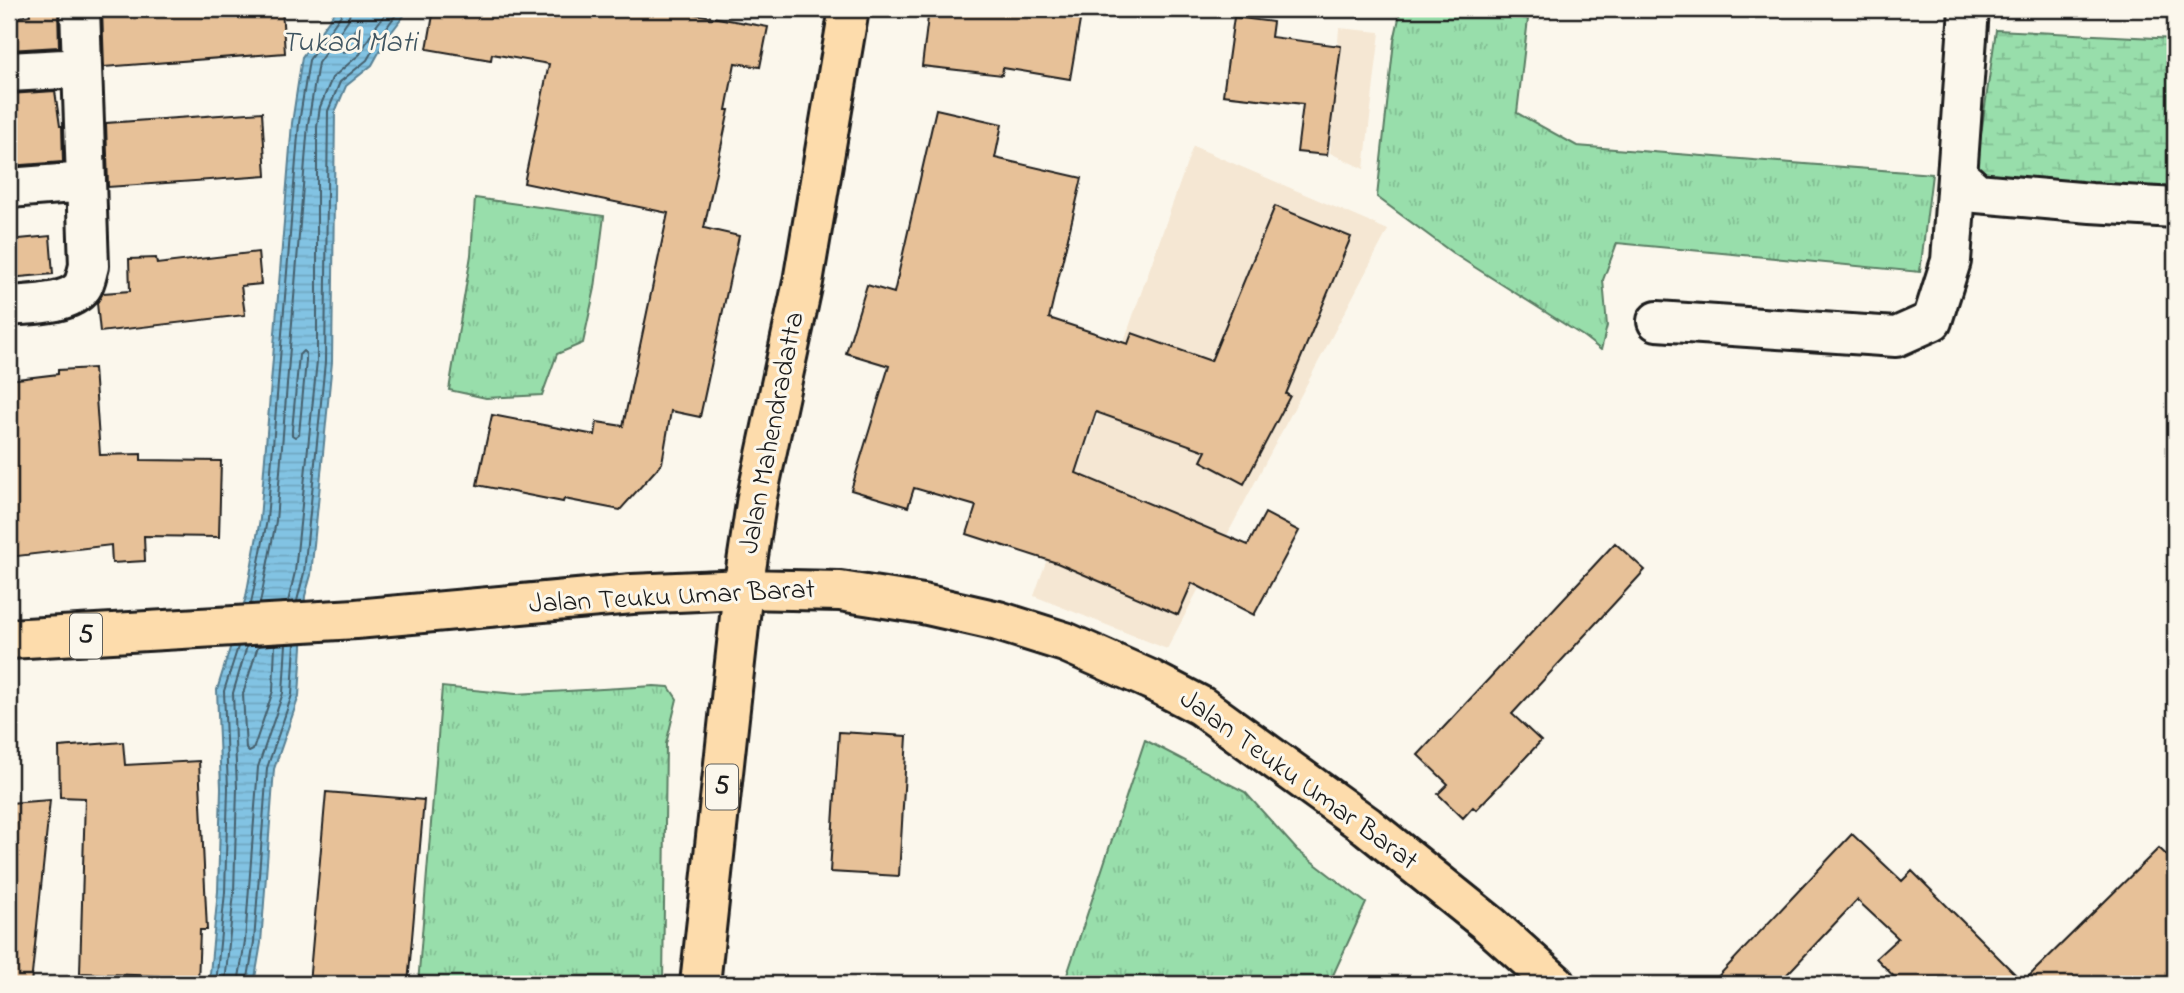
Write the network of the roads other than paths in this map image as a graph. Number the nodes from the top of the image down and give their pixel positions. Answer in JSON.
{"nodes":[{"id":1,"x":80,"y":9,"type":"edge"},
{"id":2,"x":849,"y":9,"type":"edge"},
{"id":3,"x":1969,"y":9,"type":"edge"},
{"id":4,"x":82,"y":68,"type":"junction"},
{"id":5,"x":9,"y":72,"type":"edge"},
{"id":6,"x":1958,"y":176,"type":"junction"},
{"id":7,"x":86,"y":182,"type":"junction"},
{"id":8,"x":9,"y":188,"type":"edge"},
{"id":9,"x":2175,"y":208,"type":"edge"},
{"id":10,"x":9,"y":306,"type":"edge"},
{"id":11,"x":1657,"y":321,"type":"dead end"},
{"id":12,"x":743,"y":589,"type":"junction"},
{"id":13,"x":9,"y":639,"type":"edge"},
{"id":14,"x":700,"y":984,"type":"edge"},
{"id":15,"x":1556,"y":984,"type":"edge"}],
"edges":[{"from":1,"to":4,"type":"street"},
{"from":2,"to":12,"type":"main road","name":"Jalan Mahendradatta"},
{"from":3,"to":6,"type":"street"},
{"from":4,"to":5,"type":"street"},
{"from":4,"to":7,"type":"street"},
{"from":6,"to":9,"type":"street"},
{"from":6,"to":11,"type":"street"},
{"from":7,"to":8,"type":"street"},
{"from":7,"to":10,"type":"street"},
{"from":12,"to":13,"type":"main road","name":"Jalan Teuku Umar Barat","number":"5"},
{"from":12,"to":14,"type":"main road","name":"Jalan Mahendradatta","number":"5"},
{"from":12,"to":15,"type":"main road","name":"Jalan Teuku Umar Barat"}]}
